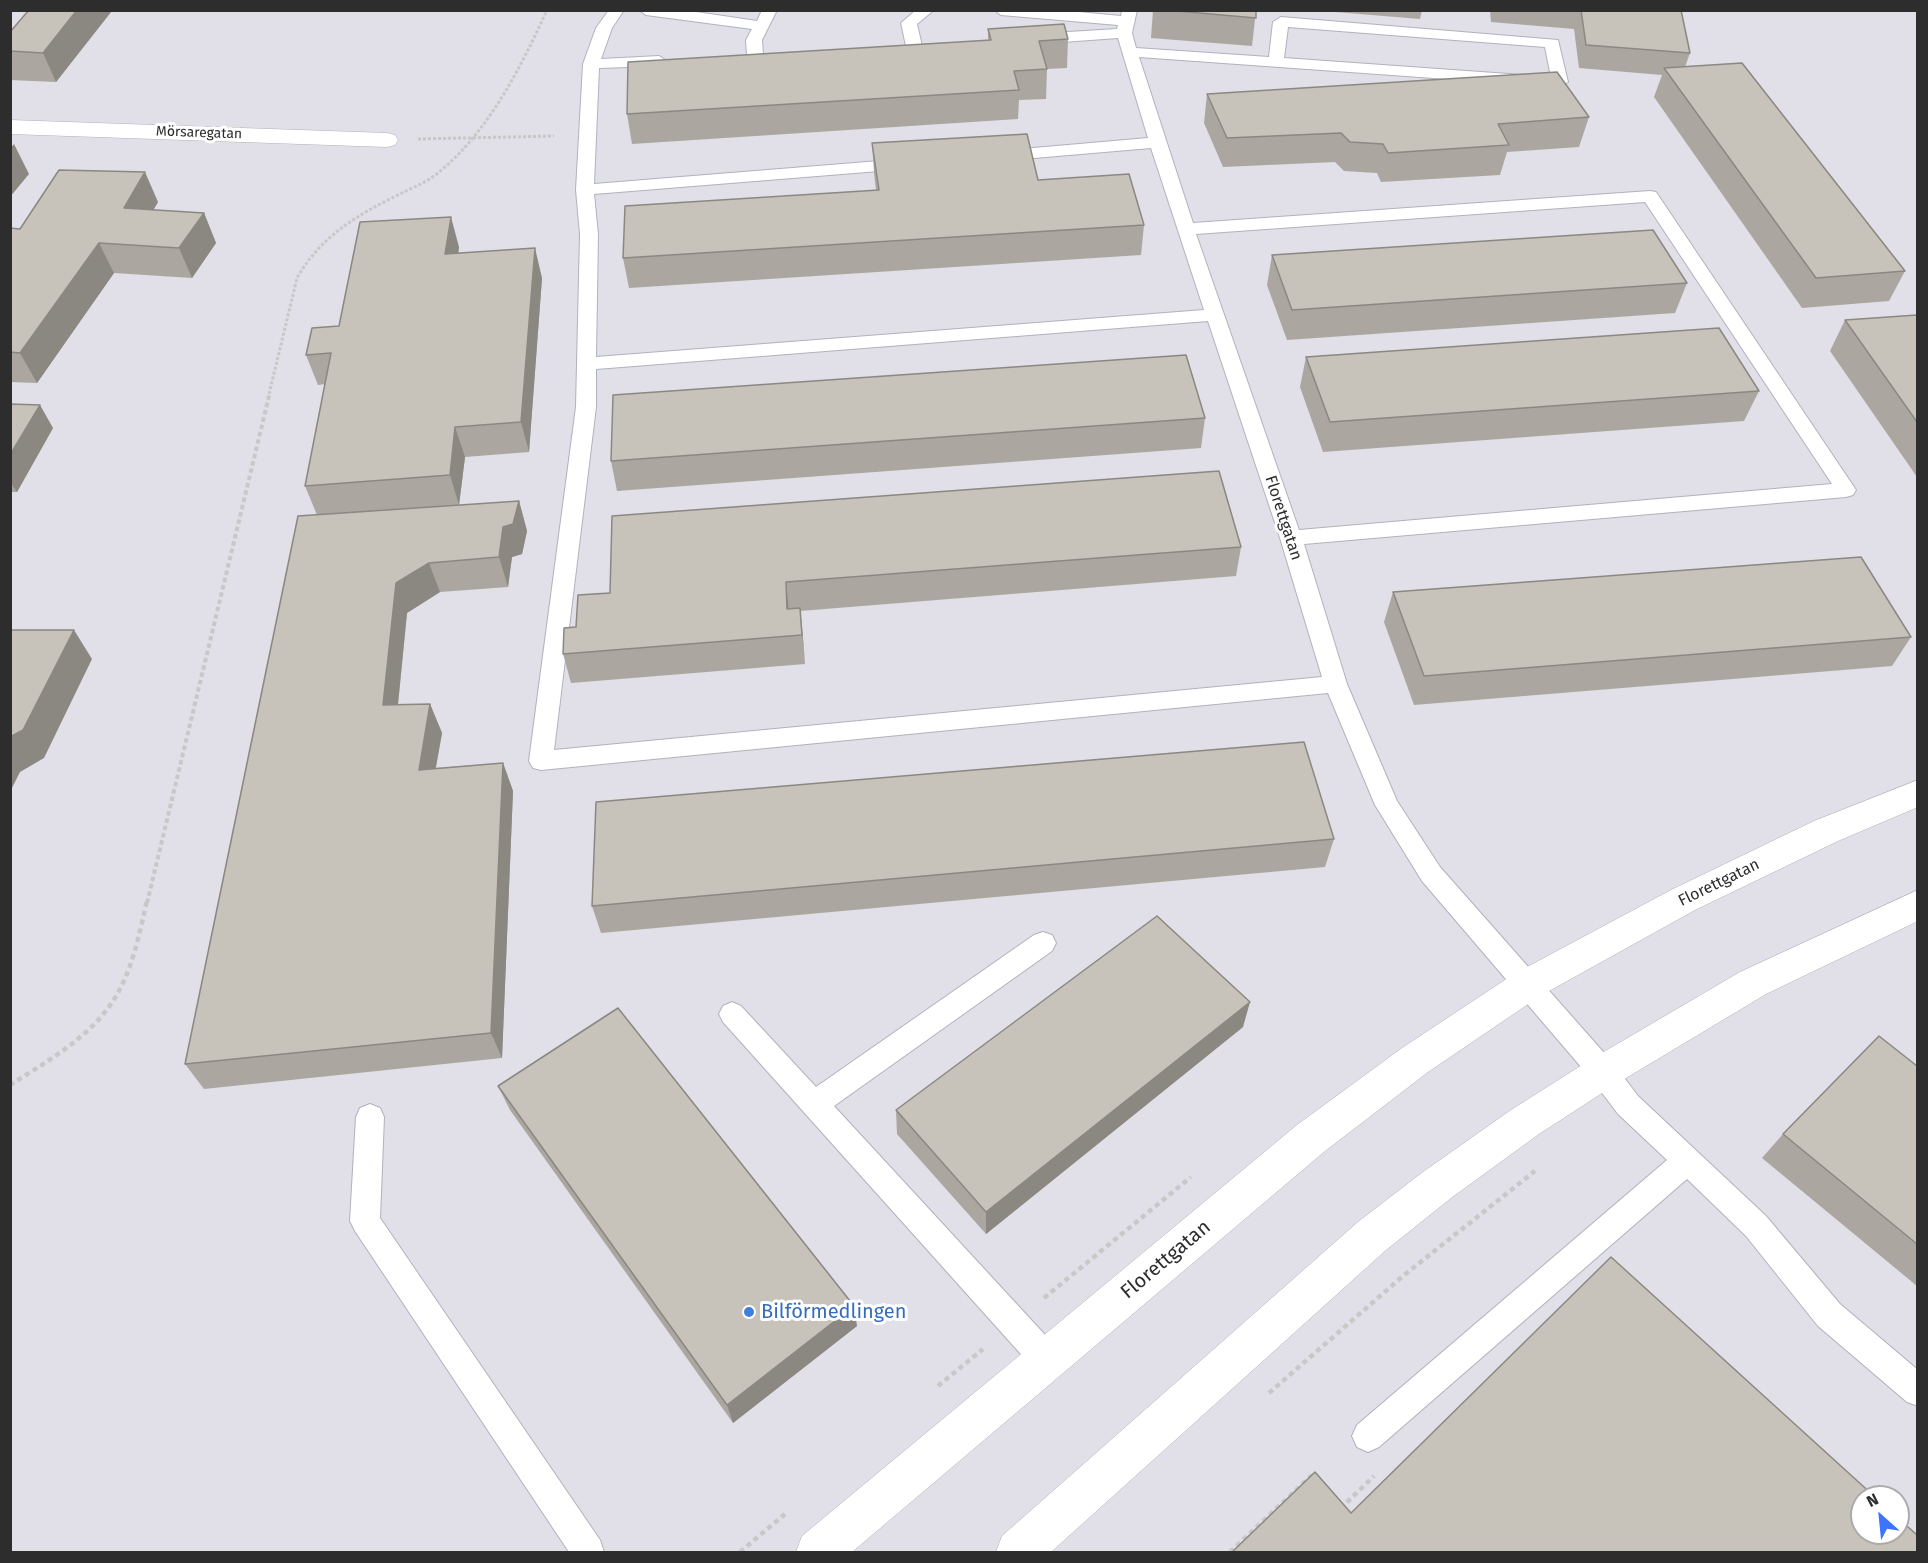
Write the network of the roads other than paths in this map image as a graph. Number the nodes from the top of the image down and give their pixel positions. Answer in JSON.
{"nodes":[{"id":1,"x":617,"y":10,"type":"edge"},
{"id":2,"x":646,"y":10,"type":"edge"},
{"id":3,"x":770,"y":10,"type":"edge"},
{"id":4,"x":927,"y":10,"type":"edge"},
{"id":5,"x":1001,"y":10,"type":"edge"},
{"id":6,"x":762,"y":26,"type":"junction"},
{"id":7,"x":1127,"y":29,"type":"edge"},
{"id":8,"x":1466,"y":36,"type":"junction"},
{"id":9,"x":1019,"y":39,"type":"edge"},
{"id":10,"x":938,"y":44,"type":"edge"},
{"id":11,"x":778,"y":54,"type":"edge"},
{"id":12,"x":755,"y":55,"type":"junction"},
{"id":13,"x":731,"y":56,"type":"edge"},
{"id":14,"x":673,"y":60,"type":"edge"},
{"id":15,"x":1276,"y":62,"type":"junction"},
{"id":16,"x":591,"y":64,"type":"junction"},
{"id":17,"x":1468,"y":76,"type":"junction"},
{"id":18,"x":10,"y":127,"type":"edge"},
{"id":19,"x":387,"y":140,"type":"road end"},
{"id":20,"x":1158,"y":142,"type":"junction"},
{"id":21,"x":979,"y":157,"type":"edge"},
{"id":22,"x":919,"y":162,"type":"edge"},
{"id":23,"x":585,"y":190,"type":"junction"},
{"id":24,"x":1186,"y":229,"type":"junction"},
{"id":25,"x":1215,"y":315,"type":"junction"},
{"id":26,"x":585,"y":364,"type":"junction"},
{"id":27,"x":1291,"y":538,"type":"junction"},
{"id":28,"x":1336,"y":684,"type":"junction"},
{"id":29,"x":1917,"y":793,"type":"edge"},
{"id":30,"x":1917,"y":904,"type":"edge"},
{"id":31,"x":1043,"y":943,"type":"dead end"},
{"id":32,"x":1527,"y":985,"type":"junction"},
{"id":33,"x":732,"y":1014,"type":"dead end"},
{"id":34,"x":1603,"y":1072,"type":"junction"},
{"id":35,"x":814,"y":1104,"type":"junction"},
{"id":36,"x":370,"y":1117,"type":"dead end"},
{"id":37,"x":1687,"y":1161,"type":"junction"},
{"id":38,"x":1047,"y":1360,"type":"junction"},
{"id":39,"x":1917,"y":1391,"type":"edge"},
{"id":40,"x":1368,"y":1436,"type":"dead end"},
{"id":41,"x":588,"y":1552,"type":"edge"},
{"id":42,"x":818,"y":1552,"type":"edge"},
{"id":43,"x":1018,"y":1552,"type":"edge"}],
"edges":[{"from":1,"to":16,"type":"lane"},
{"from":2,"to":6,"type":"lane"},
{"from":3,"to":6,"type":"lane"},
{"from":4,"to":10,"type":"lane"},
{"from":5,"to":7,"type":"lane"},
{"from":6,"to":12,"type":"lane"},
{"from":7,"to":9,"type":"lane"},
{"from":7,"to":15,"type":"lane"},
{"from":7,"to":20,"type":"lane","name":"Florettgatan"},
{"from":8,"to":15,"type":"lane"},
{"from":8,"to":17,"type":"lane"},
{"from":8,"to":17,"type":"lane"},
{"from":11,"to":12,"type":"lane"},
{"from":12,"to":13,"type":"lane"},
{"from":14,"to":16,"type":"lane"},
{"from":15,"to":17,"type":"lane"},
{"from":16,"to":23,"type":"lane"},
{"from":18,"to":19,"type":"street","name":"Mörsaregatan"},
{"from":20,"to":21,"type":"lane"},
{"from":20,"to":24,"type":"lane","name":"Florettgatan"},
{"from":22,"to":23,"type":"lane"},
{"from":23,"to":26,"type":"lane"},
{"from":24,"to":25,"type":"lane","name":"Florettgatan"},
{"from":24,"to":27,"type":"lane"},
{"from":25,"to":26,"type":"lane"},
{"from":25,"to":27,"type":"lane","name":"Florettgatan"},
{"from":26,"to":28,"type":"lane"},
{"from":27,"to":28,"type":"lane","name":"Florettgatan"},
{"from":28,"to":32,"type":"lane","name":"Florettgatan"},
{"from":29,"to":32,"type":"street","name":"Florettgatan"},
{"from":30,"to":34,"type":"street"},
{"from":31,"to":35,"type":"lane"},
{"from":32,"to":34,"type":"lane","name":"Florettgatan"},
{"from":32,"to":38,"type":"street","name":"Florettgatan"},
{"from":33,"to":35,"type":"lane"},
{"from":34,"to":37,"type":"lane","name":"Florettgatan"},
{"from":34,"to":43,"type":"street"},
{"from":35,"to":38,"type":"lane"},
{"from":36,"to":41,"type":"lane"},
{"from":37,"to":39,"type":"lane","name":"Florettgatan"},
{"from":37,"to":40,"type":"lane"},
{"from":38,"to":42,"type":"street","name":"Florettgatan"}]}
